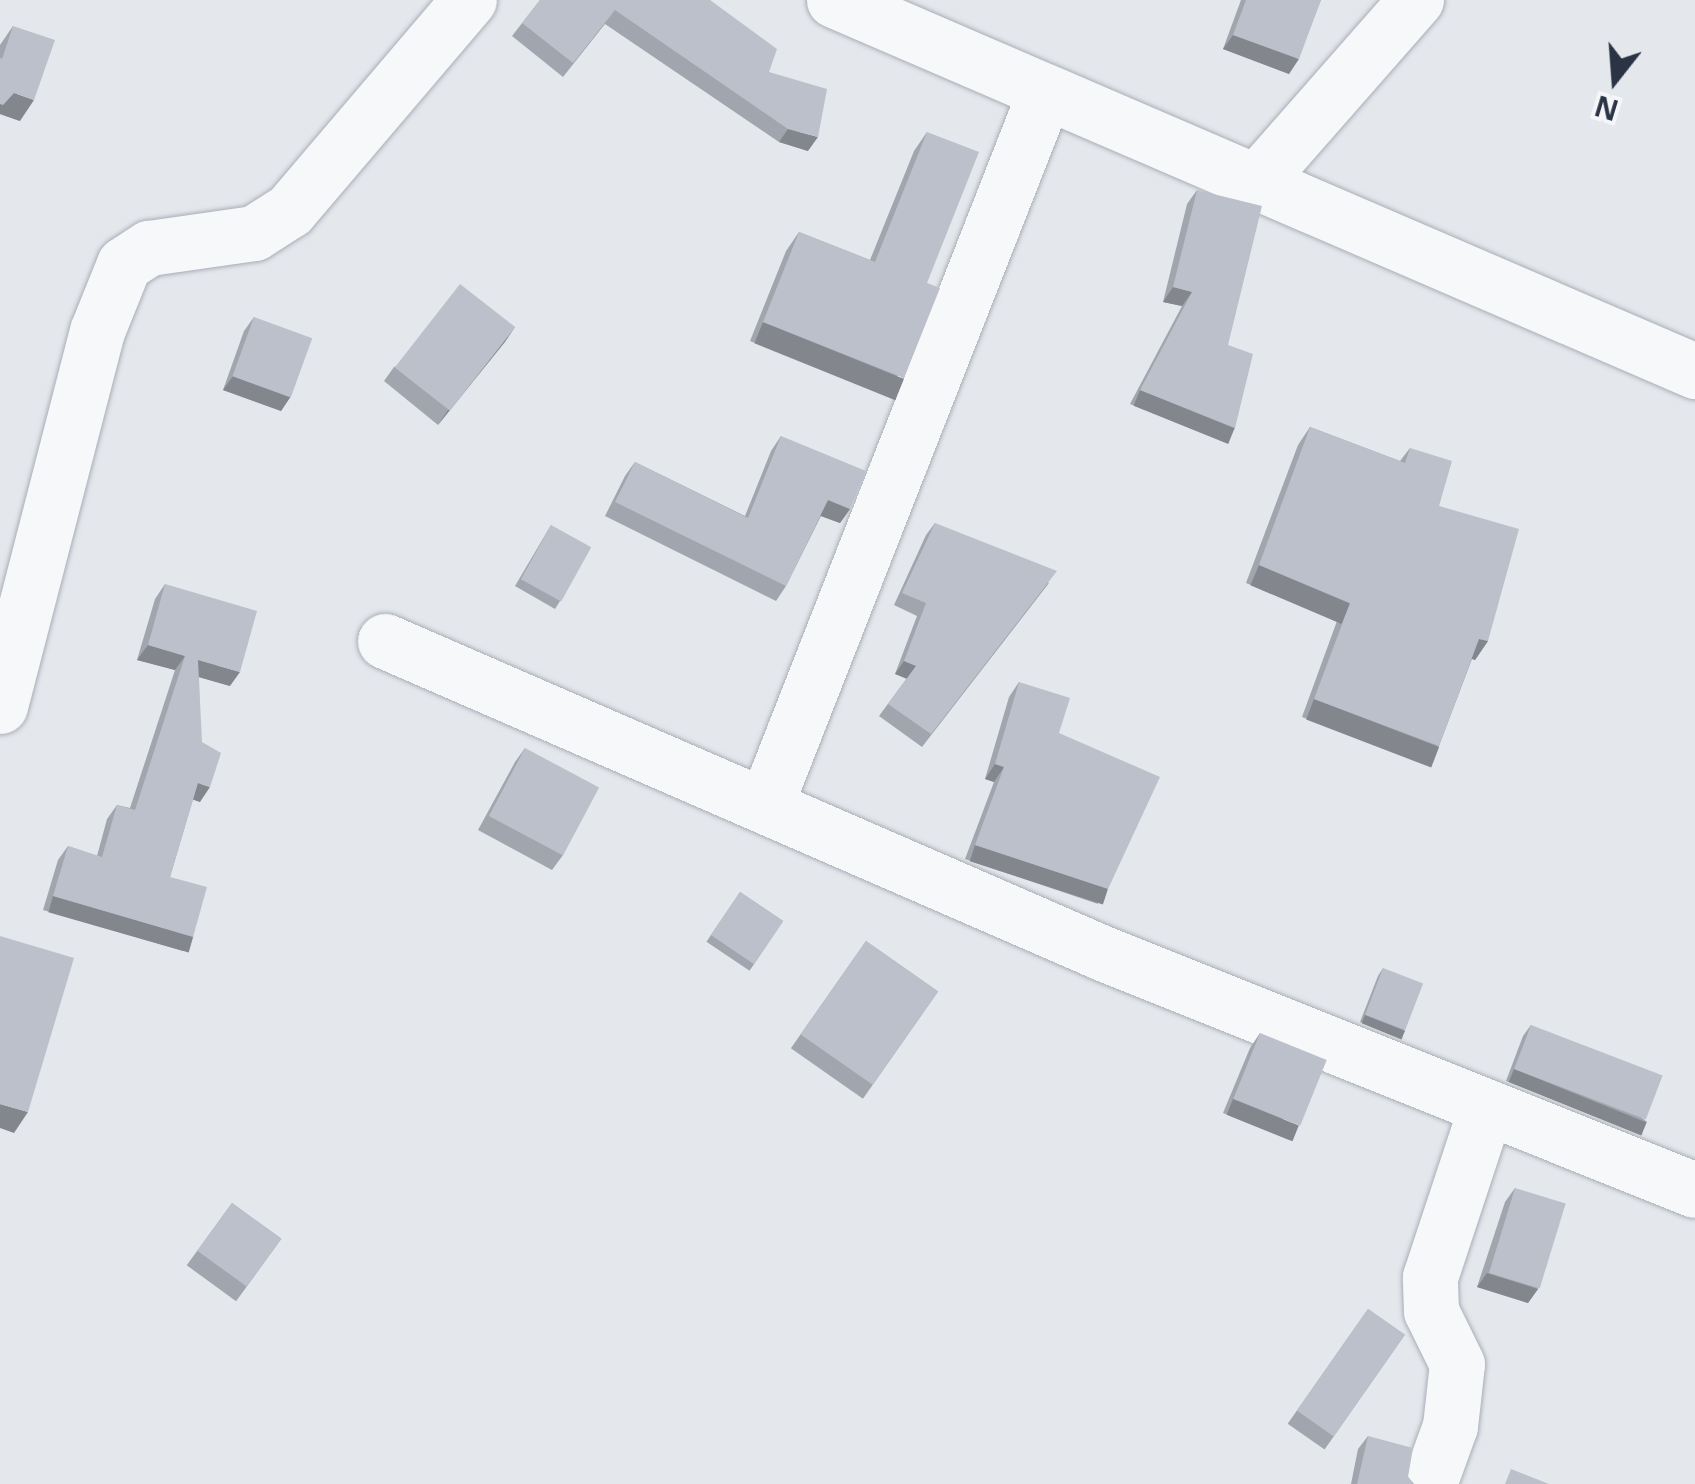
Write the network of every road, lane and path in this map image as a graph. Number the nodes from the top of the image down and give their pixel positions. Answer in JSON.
{"nodes":[{"id":1,"x":470,"y":0,"type":"edge"},
{"id":2,"x":834,"y":0,"type":"edge"},
{"id":3,"x":1416,"y":0,"type":"edge"},
{"id":4,"x":1045,"y":92,"type":"junction"},
{"id":5,"x":1255,"y":183,"type":"junction"},
{"id":6,"x":1695,"y":372,"type":"edge"},
{"id":7,"x":385,"y":641,"type":"dead end"},
{"id":8,"x":0,"y":706,"type":"edge"},
{"id":9,"x":765,"y":806,"type":"junction"},
{"id":10,"x":1485,"y":1110,"type":"junction"},
{"id":11,"x":1695,"y":1190,"type":"edge"},
{"id":12,"x":1429,"y":1484,"type":"edge"}],
"edges":[{"from":1,"to":8,"type":"street"},
{"from":2,"to":4,"type":"street"},
{"from":3,"to":5,"type":"street"},
{"from":4,"to":5,"type":"street"},
{"from":4,"to":9,"type":"street"},
{"from":5,"to":6,"type":"street"},
{"from":7,"to":9,"type":"street"},
{"from":9,"to":10,"type":"street"},
{"from":10,"to":11,"type":"street"},
{"from":10,"to":12,"type":"street"}]}
